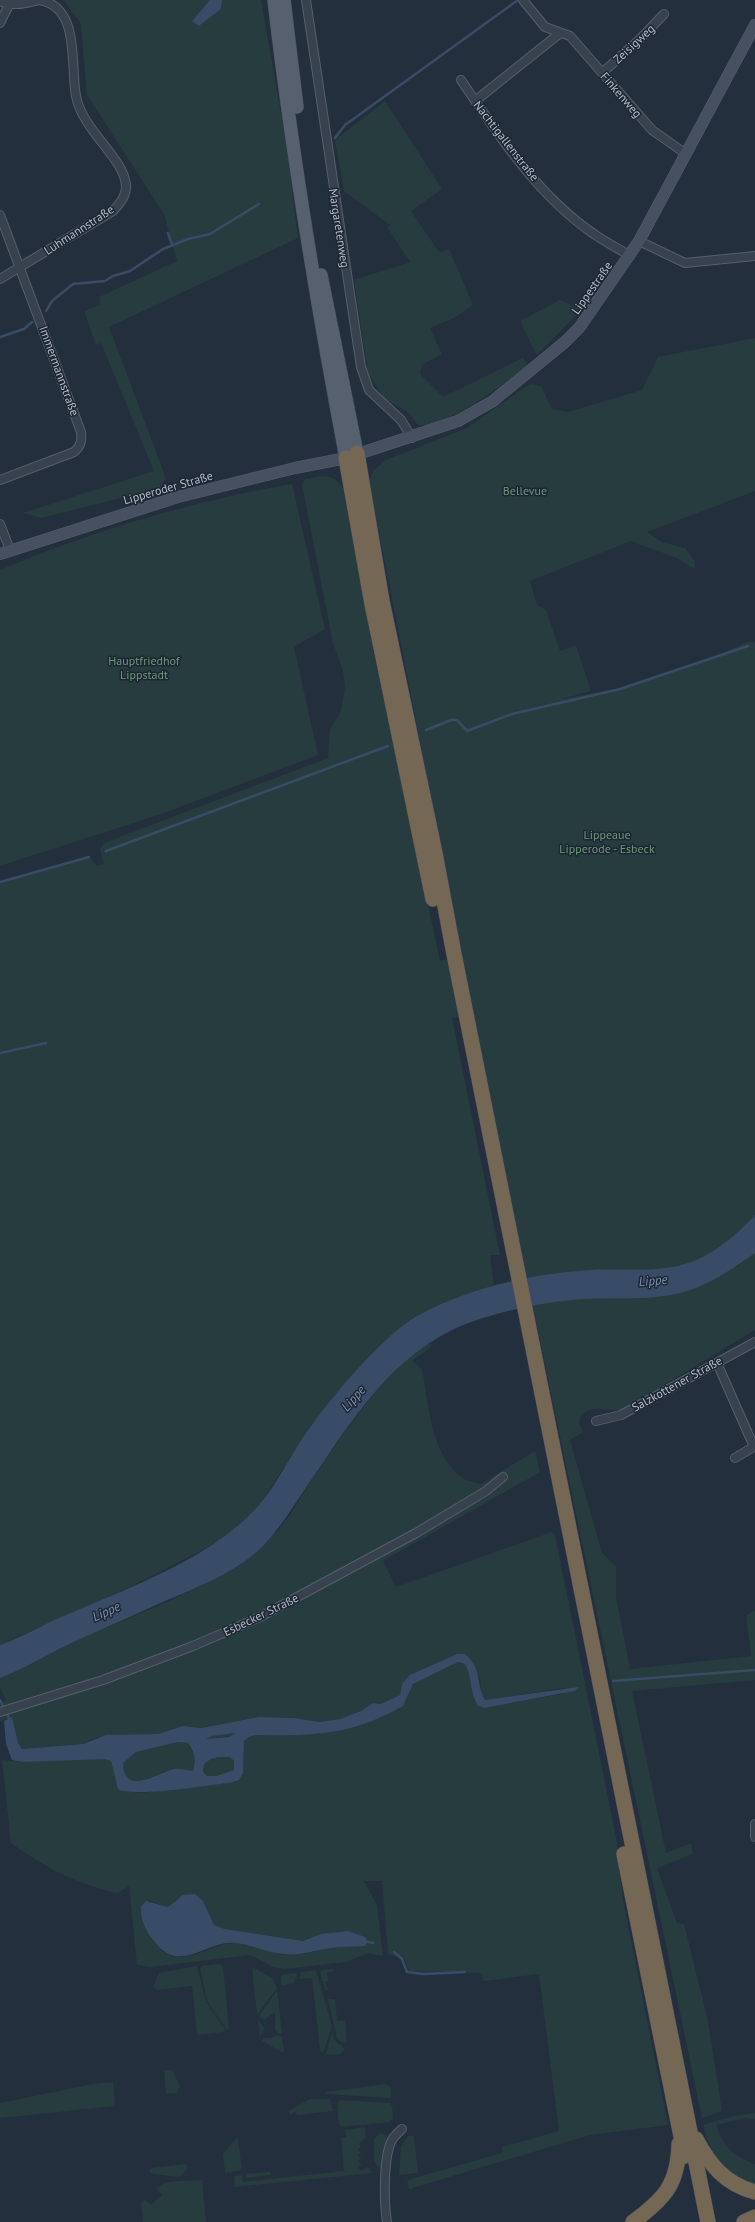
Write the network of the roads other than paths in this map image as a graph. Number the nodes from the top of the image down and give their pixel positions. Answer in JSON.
{"nodes":[{"id":1,"x":39,"y":0,"type":"edge"},
{"id":2,"x":274,"y":0,"type":"edge"},
{"id":3,"x":284,"y":0,"type":"edge"},
{"id":4,"x":306,"y":0,"type":"edge"},
{"id":5,"x":523,"y":0,"type":"edge"},
{"id":6,"x":0,"y":1,"type":"edge"},
{"id":7,"x":9,"y":5,"type":"junction"},
{"id":8,"x":664,"y":14,"type":"dead end"},
{"id":9,"x":0,"y":23,"type":"edge"},
{"id":10,"x":755,"y":25,"type":"edge"},
{"id":11,"x":560,"y":34,"type":"junction"},
{"id":12,"x":602,"y":73,"type":"junction"},
{"id":13,"x":461,"y":80,"type":"dead end"},
{"id":14,"x":475,"y":101,"type":"junction"},
{"id":15,"x":686,"y":154,"type":"junction"},
{"id":16,"x":0,"y":215,"type":"edge"},
{"id":17,"x":639,"y":241,"type":"junction"},
{"id":18,"x":630,"y":256,"type":"junction"},
{"id":19,"x":755,"y":256,"type":"edge"},
{"id":20,"x":20,"y":268,"type":"junction"},
{"id":21,"x":0,"y":279,"type":"edge"},
{"id":22,"x":412,"y":438,"type":"junction"},
{"id":23,"x":352,"y":456,"type":"junction"},
{"id":24,"x":0,"y":480,"type":"edge"},
{"id":25,"x":0,"y":524,"type":"edge"},
{"id":26,"x":5,"y":552,"type":"edge"},
{"id":27,"x":755,"y":1342,"type":"edge"},
{"id":28,"x":717,"y":1363,"type":"junction"},
{"id":29,"x":596,"y":1421,"type":"dead end"},
{"id":30,"x":755,"y":1446,"type":"edge"},
{"id":31,"x":735,"y":1458,"type":"dead end"},
{"id":32,"x":503,"y":1477,"type":"dead end"},
{"id":33,"x":4,"y":1710,"type":"edge"},
{"id":34,"x":755,"y":1824,"type":"edge"},
{"id":35,"x":755,"y":1837,"type":"edge"},
{"id":36,"x":684,"y":2125,"type":"junction"},
{"id":37,"x":402,"y":2129,"type":"dead end"},
{"id":38,"x":755,"y":2192,"type":"edge"},
{"id":39,"x":755,"y":2217,"type":"edge"},
{"id":40,"x":387,"y":2222,"type":"edge"},
{"id":41,"x":633,"y":2222,"type":"edge"},
{"id":42,"x":698,"y":2222,"type":"edge"},
{"id":43,"x":708,"y":2222,"type":"edge"},
{"id":44,"x":744,"y":2222,"type":"edge"}],
"edges":[{"from":1,"to":7,"type":"street","name":"Luhmannstraße"},
{"from":1,"to":20,"type":"street","name":"Luhmannstraße"},
{"from":2,"to":23,"type":"main road"},
{"from":3,"to":23,"type":"main road"},
{"from":4,"to":22,"type":"street","name":"Margaretenweg"},
{"from":5,"to":11,"type":"street","name":"Finkenweg"},
{"from":6,"to":7,"type":"street"},
{"from":7,"to":9,"type":"street"},
{"from":8,"to":12,"type":"street","name":"Zeisigweg"},
{"from":10,"to":15,"type":"main road","name":"Lippestraße"},
{"from":11,"to":12,"type":"street","name":"Finkenweg"},
{"from":11,"to":14,"type":"street"},
{"from":12,"to":15,"type":"street","name":"Finkenweg"},
{"from":13,"to":14,"type":"street","name":"Nachtigallenstraße"},
{"from":14,"to":18,"type":"street","name":"Nachtigallenstraße"},
{"from":15,"to":17,"type":"main road","name":"Lippestraße"},
{"from":16,"to":20,"type":"street","name":"Immermannstraße"},
{"from":17,"to":18,"type":"main road","name":"Lippestraße"},
{"from":17,"to":19,"type":"street"},
{"from":18,"to":22,"type":"main road","name":"Lippestraße"},
{"from":20,"to":21,"type":"street","name":"Luhmannstraße"},
{"from":20,"to":24,"type":"street","name":"Immermannstraße"},
{"from":22,"to":23,"type":"main road","name":"Lippestraße"},
{"from":23,"to":26,"type":"main road","name":"Lipperoder Straße"},
{"from":23,"to":36,"type":"highway"},
{"from":25,"to":26,"type":"street"},
{"from":27,"to":28,"type":"street","name":"Salzkottener Straße"},
{"from":28,"to":29,"type":"street","name":"Salzkottener Straße"},
{"from":28,"to":30,"type":"street"},
{"from":30,"to":31,"type":"street"},
{"from":32,"to":33,"type":"street","name":"Esbecker Straße"},
{"from":34,"to":35,"type":"street"},
{"from":36,"to":38,"type":"highway"},
{"from":36,"to":41,"type":"highway"},
{"from":36,"to":42,"type":"highway"},
{"from":36,"to":43,"type":"highway"},
{"from":37,"to":40,"type":"street"},
{"from":39,"to":44,"type":"highway"}]}
